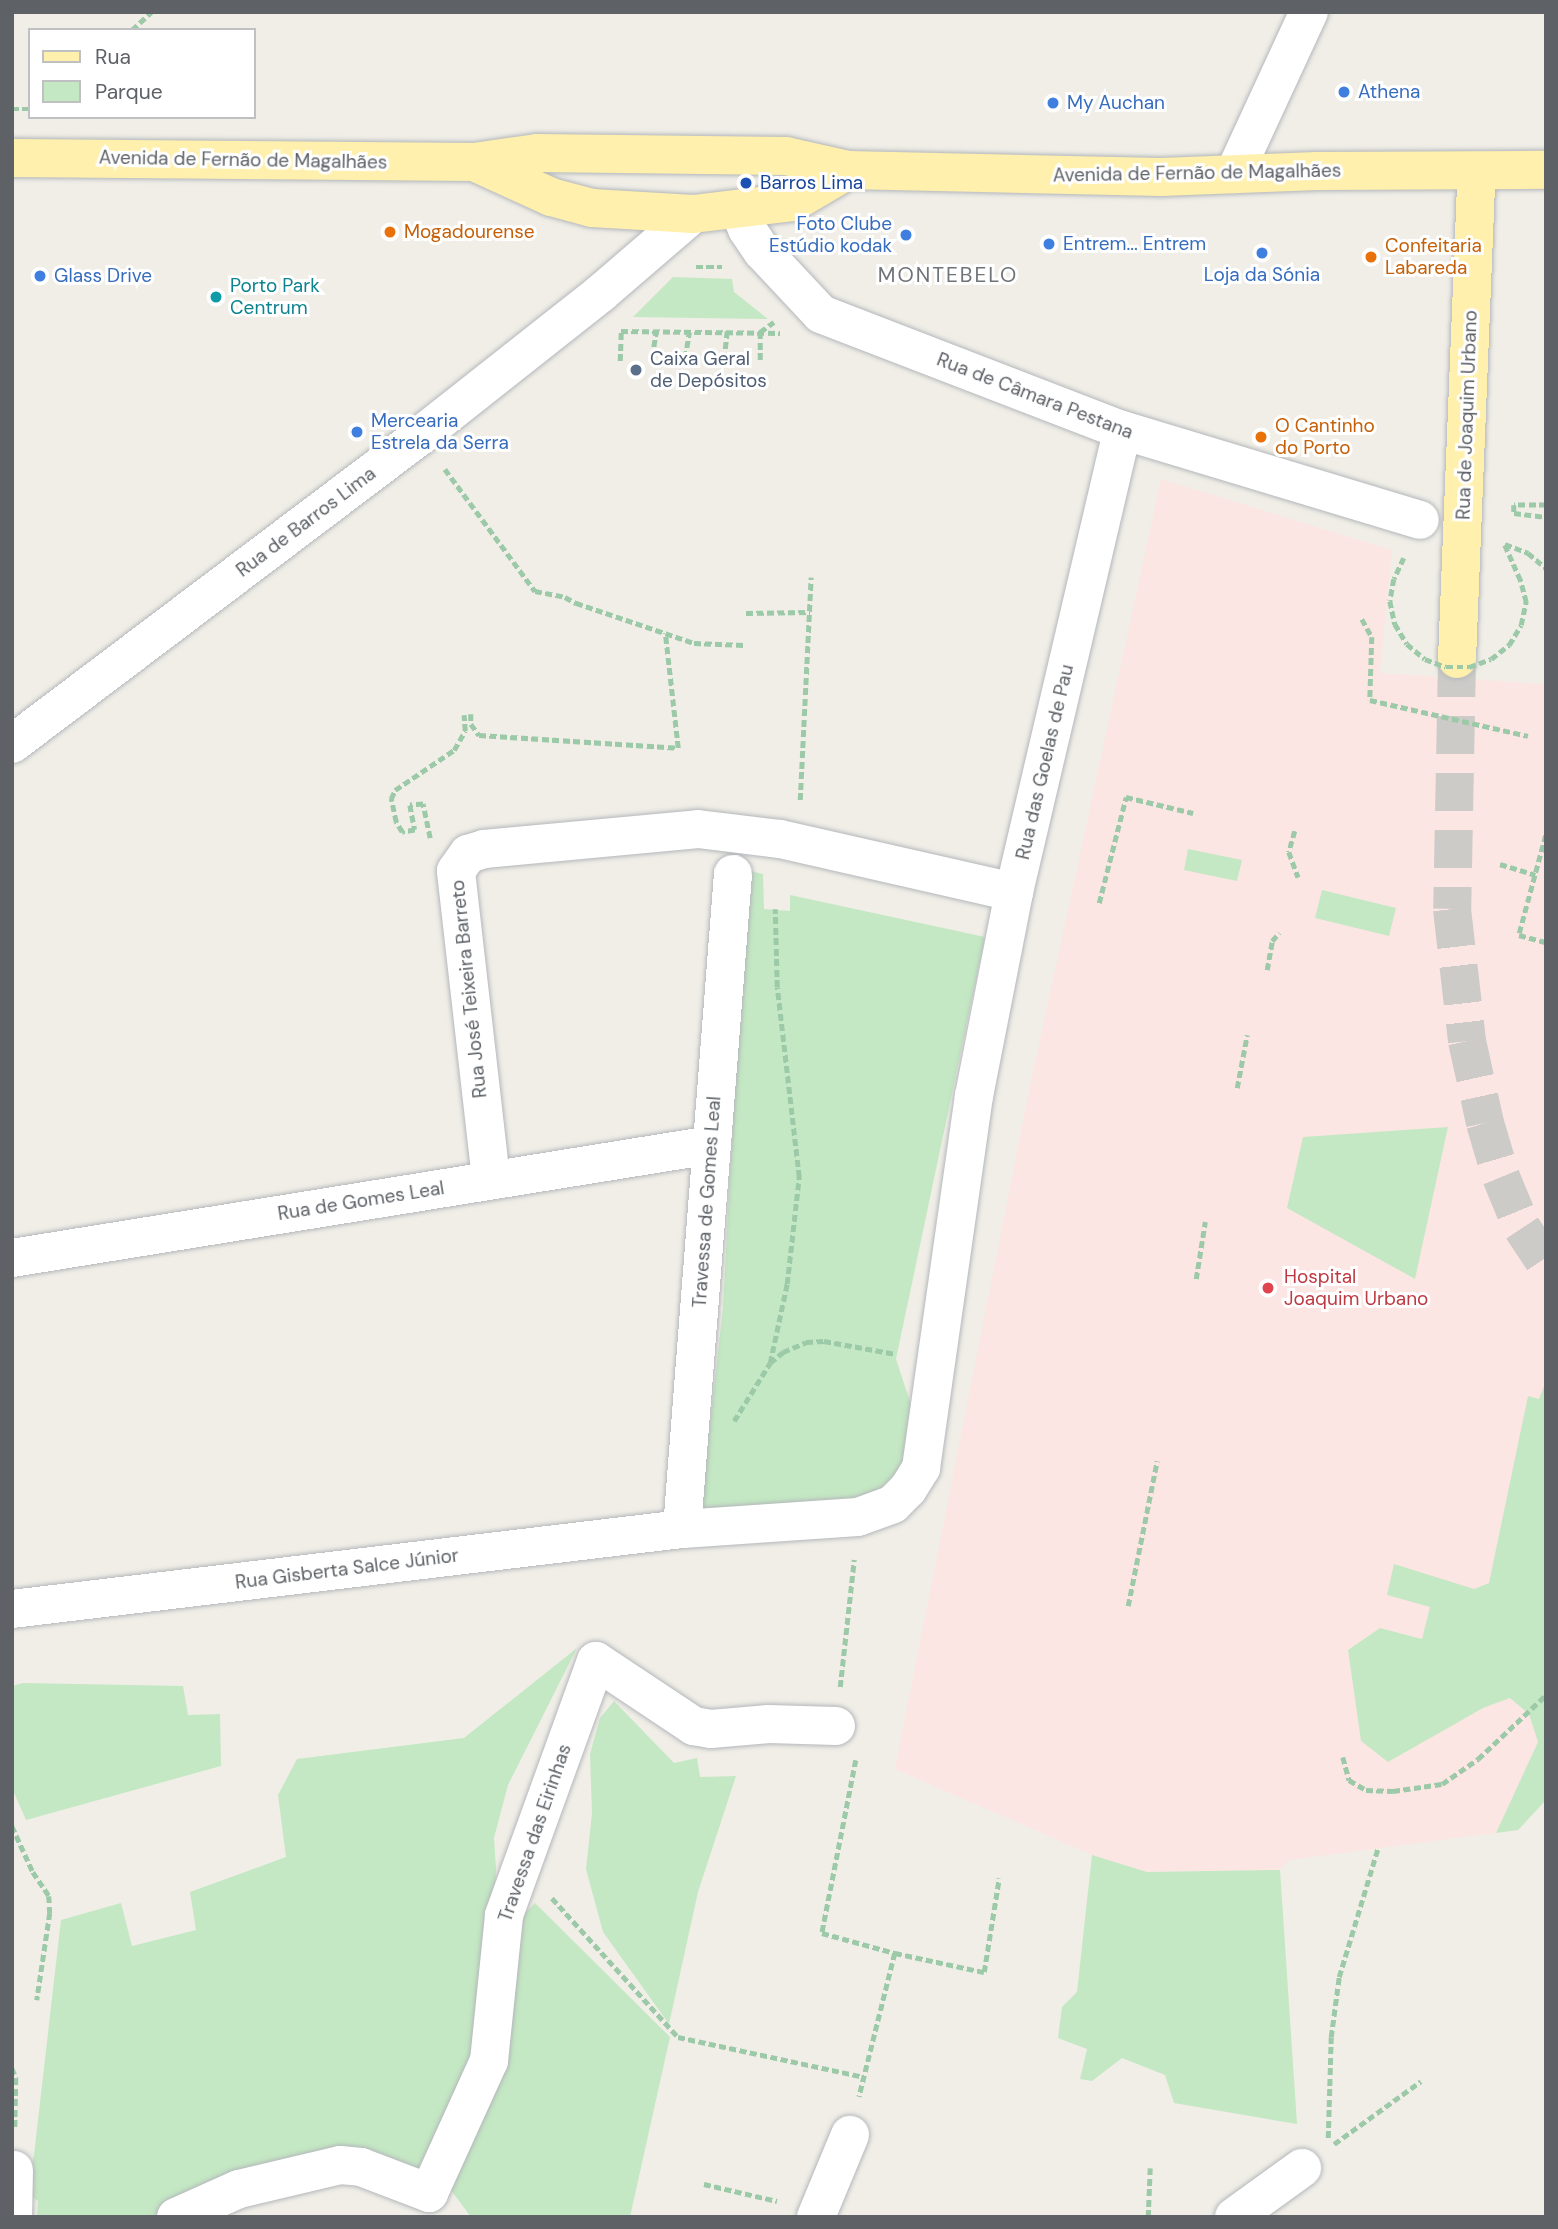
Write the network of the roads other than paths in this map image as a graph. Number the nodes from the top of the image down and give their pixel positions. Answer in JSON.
{"nodes":[{"id":1,"x":1309,"y":12,"type":"edge"},
{"id":2,"x":12,"y":158,"type":"edge"},
{"id":3,"x":474,"y":162,"type":"junction"},
{"id":4,"x":848,"y":170,"type":"junction"},
{"id":5,"x":1546,"y":170,"type":"edge"},
{"id":6,"x":1477,"y":171,"type":"junction"},
{"id":7,"x":1234,"y":174,"type":"junction"},
{"id":8,"x":739,"y":210,"type":"junction"},
{"id":9,"x":693,"y":214,"type":"junction"},
{"id":10,"x":1122,"y":430,"type":"junction"},
{"id":11,"x":1420,"y":520,"type":"dead end"},
{"id":12,"x":1457,"y":659,"type":"tunnel mouth"},
{"id":13,"x":12,"y":744,"type":"edge"},
{"id":14,"x":733,"y":874,"type":"dead end"},
{"id":15,"x":1014,"y":892,"type":"junction"},
{"id":16,"x":711,"y":1145,"type":"junction"},
{"id":17,"x":491,"y":1180,"type":"junction"},
{"id":18,"x":12,"y":1258,"type":"edge"},
{"id":19,"x":936,"y":1362,"type":"joint"},
{"id":20,"x":682,"y":1529,"type":"junction"},
{"id":21,"x":12,"y":1609,"type":"edge"},
{"id":22,"x":836,"y":1726,"type":"road end"},
{"id":23,"x":850,"y":2135,"type":"dead end"},
{"id":24,"x":1302,"y":2168,"type":"dead end"},
{"id":25,"x":15,"y":2170,"type":"road end"},
{"id":26,"x":818,"y":2214,"type":"edge"},
{"id":27,"x":13,"y":2217,"type":"edge"},
{"id":28,"x":176,"y":2217,"type":"edge"},
{"id":29,"x":1234,"y":2217,"type":"edge"}],
"edges":[{"from":1,"to":7,"type":"street"},
{"from":2,"to":3,"type":"main road","name":"Avenida de Fernão de Magalhães"},
{"from":3,"to":4,"type":"main road","name":"Avenida de Fernão de Magalhães"},
{"from":3,"to":9,"type":"main road","name":"Avenida de Fernão de Magalhães"},
{"from":4,"to":7,"type":"main road","name":"Avenida de Fernão de Magalhães"},
{"from":4,"to":8,"type":"main road","name":"Avenida de Fernão de Magalhães"},
{"from":5,"to":6,"type":"main road","name":"Avenida de Fernão de Magalhães"},
{"from":6,"to":7,"type":"main road","name":"Avenida de Fernão de Magalhães"},
{"from":6,"to":12,"type":"main road","name":"Rua de Joaquim Urbano"},
{"from":8,"to":9,"type":"main road","name":"Avenida de Fernão de Magalhães"},
{"from":8,"to":10,"type":"street","name":"Rua de Câmara Pestana"},
{"from":9,"to":13,"type":"street","name":"Rua de Barros Lima"},
{"from":10,"to":11,"type":"street","name":"Rua de Câmara Pestana"},
{"from":10,"to":15,"type":"street","name":"Rua das Goelas de Pau"},
{"from":14,"to":16,"type":"street","name":"Travessa de Gomes Leal"},
{"from":15,"to":17,"type":"street","name":"Rua José Teixeira Barreto"},
{"from":15,"to":19,"type":"street","name":"Rua das Goelas de Pau"},
{"from":16,"to":17,"type":"street","name":"Rua de Gomes Leal"},
{"from":16,"to":20,"type":"street","name":"Travessa de Gomes Leal"},
{"from":17,"to":18,"type":"street","name":"Rua de Gomes Leal"},
{"from":19,"to":20,"type":"street","name":"Rua Gisberta Salce Júnior"},
{"from":20,"to":21,"type":"street","name":"Rua Gisberta Salce Júnior"},
{"from":22,"to":28,"type":"street","name":"Travessa das Eirinhas"},
{"from":23,"to":26,"type":"street"},
{"from":24,"to":29,"type":"street"},
{"from":25,"to":27,"type":"street"}]}
